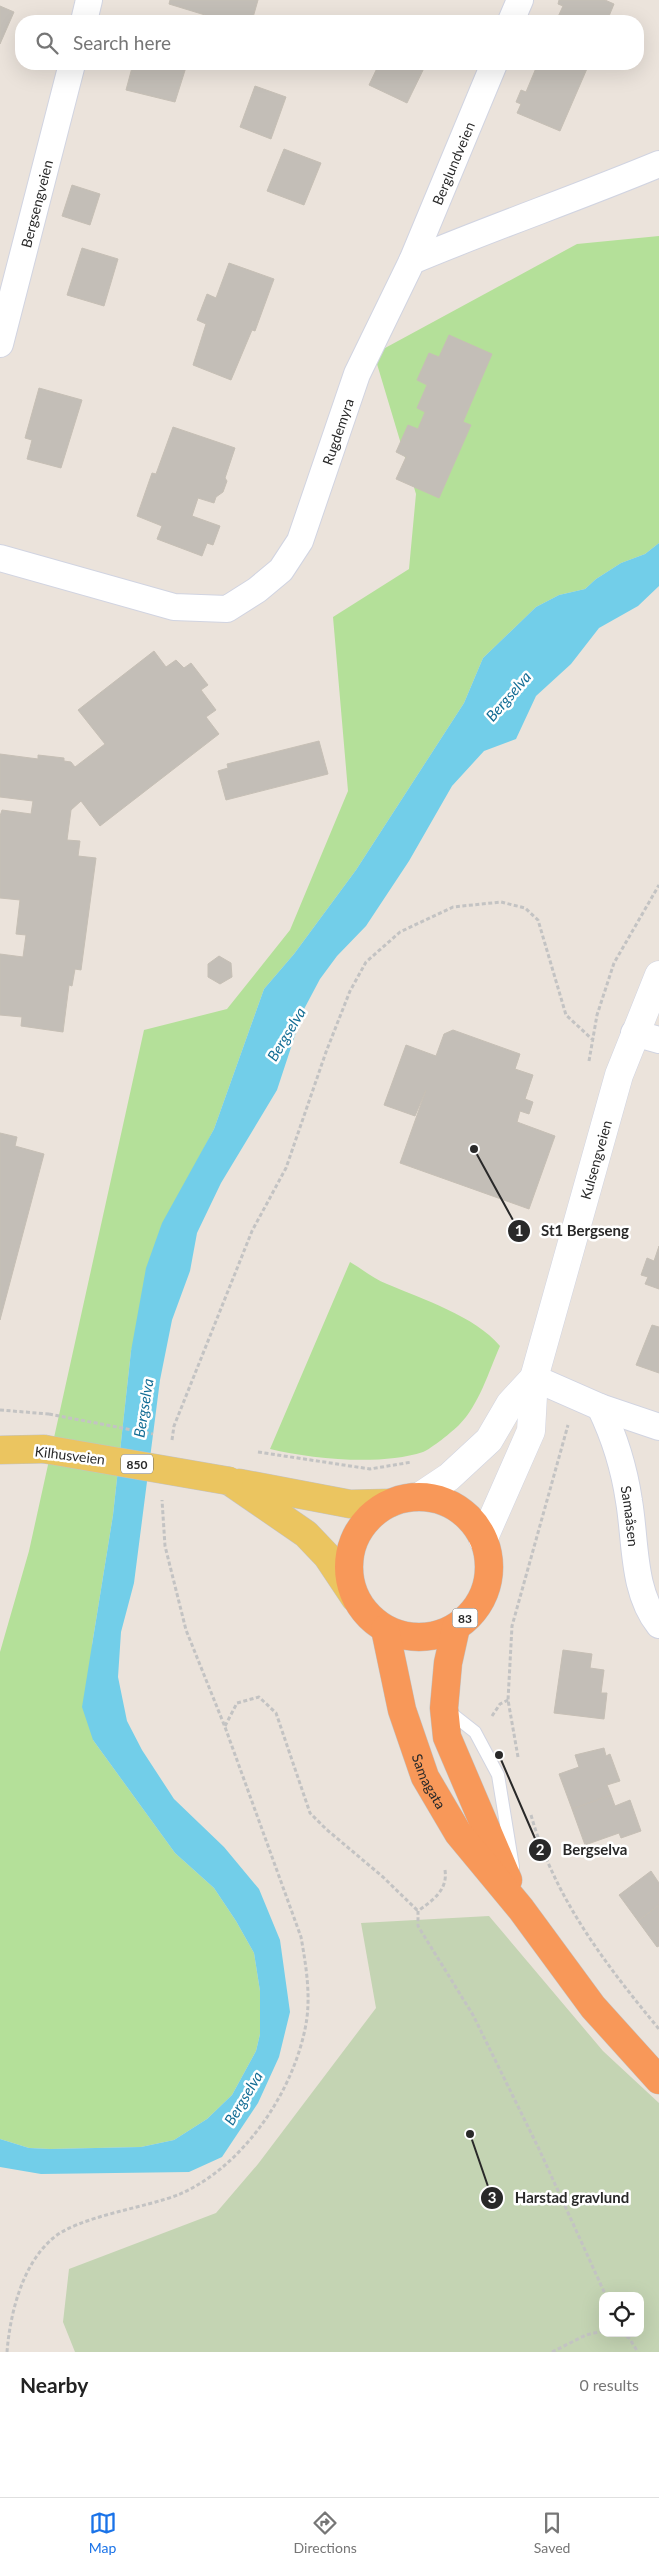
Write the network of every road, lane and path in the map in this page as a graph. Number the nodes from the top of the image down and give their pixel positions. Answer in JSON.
{"nodes":[{"id":1,"x":89,"y":0,"type":"edge"},
{"id":2,"x":520,"y":0,"type":"edge"},
{"id":3,"x":85,"y":15,"type":"edge"},
{"id":4,"x":514,"y":15,"type":"edge"},
{"id":5,"x":70,"y":70,"type":"edge"},
{"id":6,"x":492,"y":70,"type":"edge"},
{"id":7,"x":659,"y":164,"type":"edge"},
{"id":8,"x":412,"y":261,"type":"junction"},
{"id":9,"x":0,"y":344,"type":"edge"},
{"id":10,"x":0,"y":558,"type":"edge"},
{"id":11,"x":659,"y":975,"type":"edge"},
{"id":12,"x":646,"y":1037,"type":"edge"},
{"id":13,"x":592,"y":1040,"type":"dead end"},
{"id":14,"x":534,"y":1378,"type":"junction"},
{"id":15,"x":576,"y":1396,"type":"junction"},
{"id":16,"x":600,"y":1407,"type":"junction"},
{"id":17,"x":0,"y":1410,"type":"edge"},
{"id":18,"x":659,"y":1427,"type":"edge"},
{"id":19,"x":155,"y":1434,"type":"dead end"},
{"id":20,"x":165,"y":1436,"type":"dead end"},
{"id":21,"x":174,"y":1438,"type":"dead end"},
{"id":22,"x":171,"y":1445,"type":"dead end"},
{"id":23,"x":0,"y":1450,"type":"edge"},
{"id":24,"x":252,"y":1452,"type":"dead end"},
{"id":25,"x":419,"y":1461,"type":"dead end"},
{"id":26,"x":229,"y":1481,"type":"junction"},
{"id":27,"x":163,"y":1494,"type":"dead end"},
{"id":28,"x":419,"y":1497,"type":"junction"},
{"id":29,"x":390,"y":1503,"type":"junction"},
{"id":30,"x":484,"y":1540,"type":"junction"},
{"id":31,"x":355,"y":1598,"type":"junction"},
{"id":32,"x":659,"y":1625,"type":"edge"},
{"id":33,"x":456,"y":1626,"type":"junction"},
{"id":34,"x":385,"y":1629,"type":"junction"},
{"id":35,"x":508,"y":1700,"type":"junction"},
{"id":36,"x":490,"y":1718,"type":"dead end"},
{"id":37,"x":225,"y":1727,"type":"junction"},
{"id":38,"x":519,"y":1765,"type":"dead end"},
{"id":39,"x":529,"y":1809,"type":"dead end"},
{"id":40,"x":445,"y":1870,"type":"dead end"},
{"id":41,"x":521,"y":1909,"type":"junction"},
{"id":42,"x":418,"y":1911,"type":"junction"},
{"id":43,"x":659,"y":2029,"type":"edge"},
{"id":44,"x":659,"y":2080,"type":"edge"},
{"id":45,"x":604,"y":2292,"type":"edge"},
{"id":46,"x":599,"y":2332,"type":"edge"},
{"id":47,"x":627,"y":2337,"type":"edge"},
{"id":48,"x":7,"y":2352,"type":"edge"},
{"id":49,"x":552,"y":2352,"type":"edge"},
{"id":50,"x":638,"y":2352,"type":"edge"}],
"edges":[{"from":1,"to":3,"type":"street"},
{"from":2,"to":4,"type":"street"},
{"from":5,"to":9,"type":"street","name":"Bergsengveien"},
{"from":6,"to":8,"type":"street","name":"Berglundveien"},
{"from":7,"to":8,"type":"street"},
{"from":8,"to":10,"type":"street","name":"Rugdemyra"},
{"from":11,"to":12,"type":"main road","name":"Kulsengveien"},
{"from":12,"to":14,"type":"main road","name":"Kulsengveien"},
{"from":13,"to":22,"type":"path"},
{"from":14,"to":15,"type":"street"},
{"from":14,"to":28,"type":"main road","name":"Kulsengveien"},
{"from":14,"to":30,"type":"main road","name":"Kulsengveien"},
{"from":15,"to":16,"type":"street"},
{"from":15,"to":35,"type":"path"},
{"from":16,"to":18,"type":"street"},
{"from":16,"to":32,"type":"street","name":"Samaåsen"},
{"from":17,"to":19,"type":"path","bridge":true},
{"from":20,"to":21,"type":"path"},
{"from":23,"to":26,"type":"main road","name":"Kilhusveien","number":"850","bridge":true},
{"from":24,"to":25,"type":"path"},
{"from":26,"to":29,"type":"main road","name":"Kilhusveien","number":"850"},
{"from":26,"to":31,"type":"main road","name":"Kilhusveien","number":"850"},
{"from":27,"to":37,"type":"path"},
{"from":28,"to":29,"type":"highway","number":"83"},
{"from":28,"to":30,"type":"highway","number":"83"},
{"from":29,"to":31,"type":"highway","number":"83"},
{"from":30,"to":33,"type":"highway","number":"83"},
{"from":31,"to":34,"type":"highway","number":"83"},
{"from":33,"to":34,"type":"highway","number":"83"},
{"from":33,"to":41,"type":"highway","name":"Samagata","number":"83"},
{"from":34,"to":41,"type":"highway","name":"Samagata","number":"83"},
{"from":35,"to":36,"type":"path"},
{"from":35,"to":38,"type":"path"},
{"from":37,"to":42,"type":"path"},
{"from":37,"to":48,"type":"path"},
{"from":39,"to":43,"type":"path"},
{"from":40,"to":42,"type":"path"},
{"from":41,"to":44,"type":"highway","name":"Samagata","number":"83"},
{"from":42,"to":45,"type":"path"},
{"from":46,"to":49,"type":"path"},
{"from":47,"to":50,"type":"path"}]}
